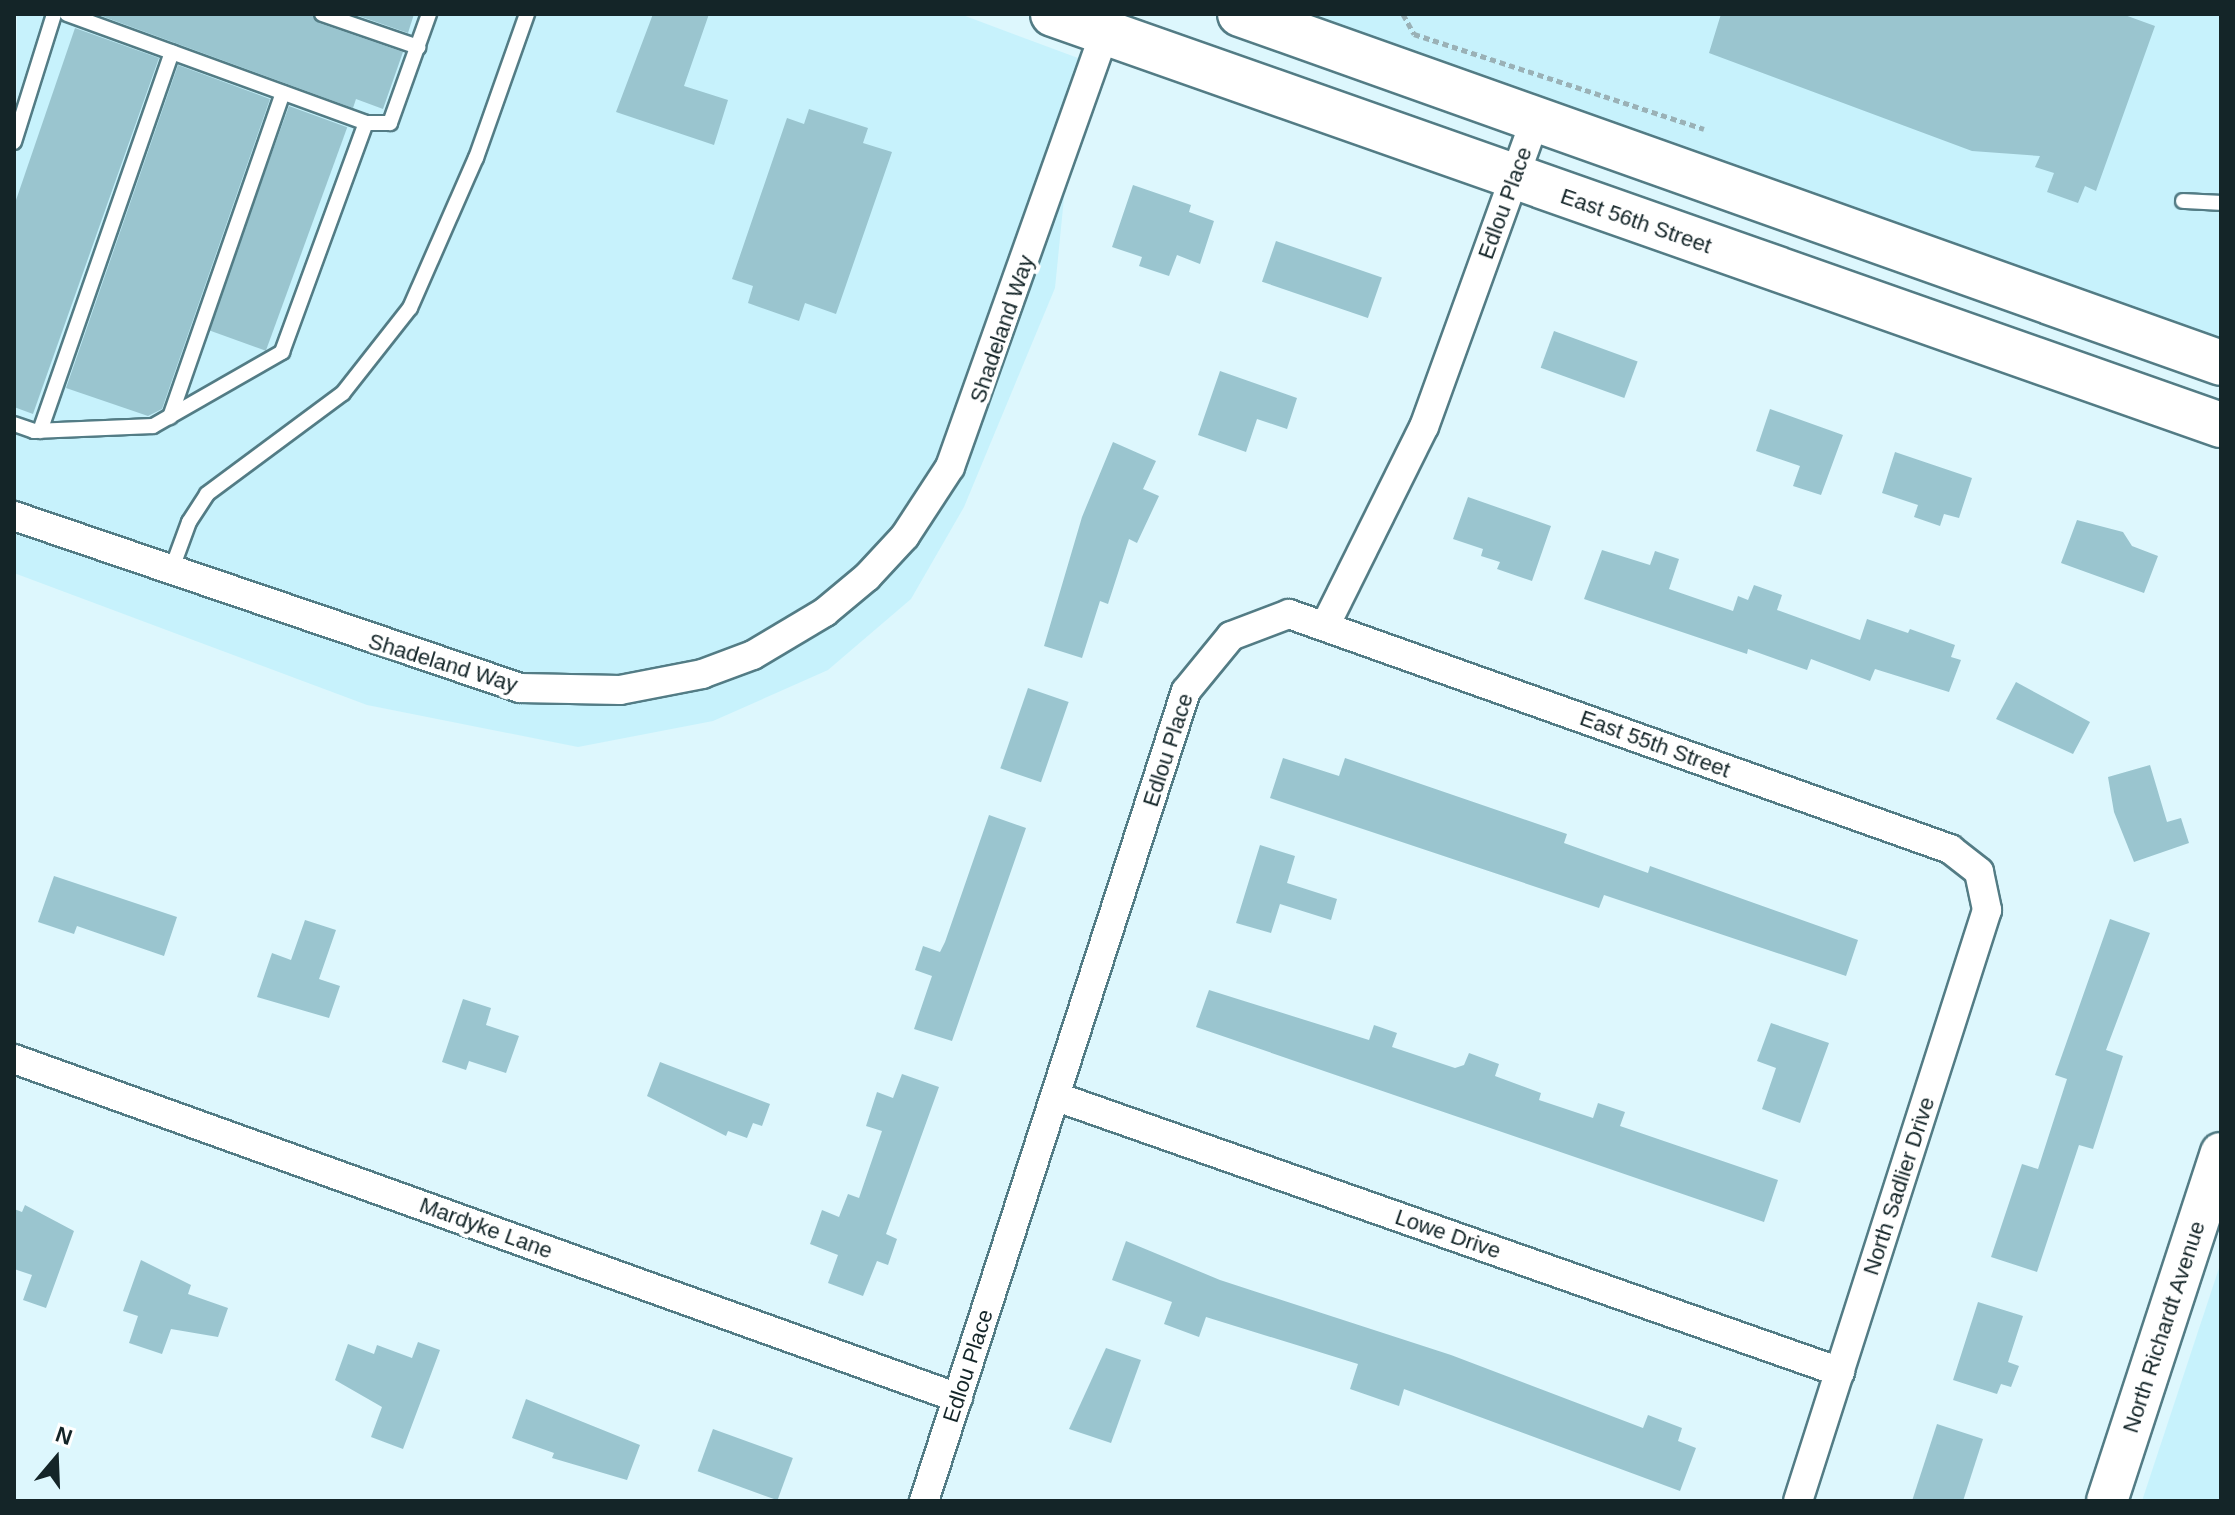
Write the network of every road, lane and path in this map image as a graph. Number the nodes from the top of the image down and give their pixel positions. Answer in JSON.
{"nodes":[{"id":1,"x":54,"y":14,"type":"edge"},
{"id":2,"x":67,"y":14,"type":"edge"},
{"id":3,"x":322,"y":14,"type":"edge"},
{"id":4,"x":429,"y":14,"type":"edge"},
{"id":5,"x":527,"y":14,"type":"edge"},
{"id":6,"x":1053,"y":14,"type":"edge"},
{"id":7,"x":1240,"y":14,"type":"edge"},
{"id":8,"x":1403,"y":14,"type":"edge"},
{"id":9,"x":1108,"y":24,"type":"edge"},
{"id":10,"x":418,"y":47,"type":"junction"},
{"id":11,"x":172,"y":52,"type":"junction"},
{"id":12,"x":283,"y":93,"type":"junction"},
{"id":13,"x":1537,"y":115,"type":"junction"},
{"id":14,"x":366,"y":123,"type":"junction"},
{"id":15,"x":1704,"y":129,"type":"dead end"},
{"id":16,"x":14,"y":142,"type":"edge"},
{"id":17,"x":1514,"y":178,"type":"junction"},
{"id":18,"x":2183,"y":201,"type":"dead end"},
{"id":19,"x":2221,"y":203,"type":"edge"},
{"id":20,"x":2221,"y":363,"type":"edge"},
{"id":21,"x":170,"y":417,"type":"junction"},
{"id":22,"x":14,"y":424,"type":"edge"},
{"id":23,"x":2221,"y":425,"type":"edge"},
{"id":24,"x":40,"y":431,"type":"junction"},
{"id":25,"x":14,"y":516,"type":"edge"},
{"id":26,"x":171,"y":571,"type":"junction"},
{"id":27,"x":1325,"y":626,"type":"junction"},
{"id":28,"x":1979,"y":872,"type":"joint"},
{"id":29,"x":14,"y":1059,"type":"edge"},
{"id":30,"x":1057,"y":1097,"type":"junction"},
{"id":31,"x":2221,"y":1153,"type":"edge"},
{"id":32,"x":1840,"y":1372,"type":"junction"},
{"id":33,"x":958,"y":1398,"type":"junction"},
{"id":34,"x":924,"y":1501,"type":"edge"},
{"id":35,"x":1798,"y":1501,"type":"edge"},
{"id":36,"x":2107,"y":1501,"type":"edge"}],
"edges":[{"from":1,"to":16,"type":"lane"},
{"from":2,"to":11,"type":"lane"},
{"from":3,"to":10,"type":"lane"},
{"from":4,"to":10,"type":"lane"},
{"from":5,"to":26,"type":"lane"},
{"from":6,"to":9,"type":"main road","name":"East 56th Street"},
{"from":7,"to":13,"type":"main road"},
{"from":8,"to":15,"type":"path"},
{"from":9,"to":17,"type":"main road","name":"East 56th Street"},
{"from":9,"to":26,"type":"street","name":"Shadeland Way"},
{"from":10,"to":14,"type":"lane"},
{"from":11,"to":12,"type":"lane"},
{"from":11,"to":24,"type":"lane"},
{"from":12,"to":14,"type":"lane"},
{"from":12,"to":21,"type":"lane"},
{"from":13,"to":17,"type":"street","name":"Edlou Place"},
{"from":13,"to":20,"type":"main road"},
{"from":14,"to":21,"type":"lane"},
{"from":17,"to":23,"type":"main road","name":"East 56th Street"},
{"from":17,"to":27,"type":"street","name":"Edlou Place"},
{"from":18,"to":19,"type":"lane"},
{"from":21,"to":24,"type":"lane"},
{"from":22,"to":24,"type":"lane"},
{"from":25,"to":26,"type":"street","name":"Shadeland Way"},
{"from":27,"to":28,"type":"street","name":"East 55th Street"},
{"from":27,"to":30,"type":"street","name":"Edlou Place"},
{"from":28,"to":32,"type":"street","name":"North Sadlier Drive"},
{"from":29,"to":33,"type":"street","name":"Mardyke Lane"},
{"from":30,"to":32,"type":"street","name":"Lowe Drive"},
{"from":30,"to":33,"type":"street","name":"Edlou Place"},
{"from":31,"to":36,"type":"street","name":"North Richardt Avenue"},
{"from":32,"to":35,"type":"street","name":"North Sadlier Drive"},
{"from":33,"to":34,"type":"street","name":"Edlou Place"}]}
